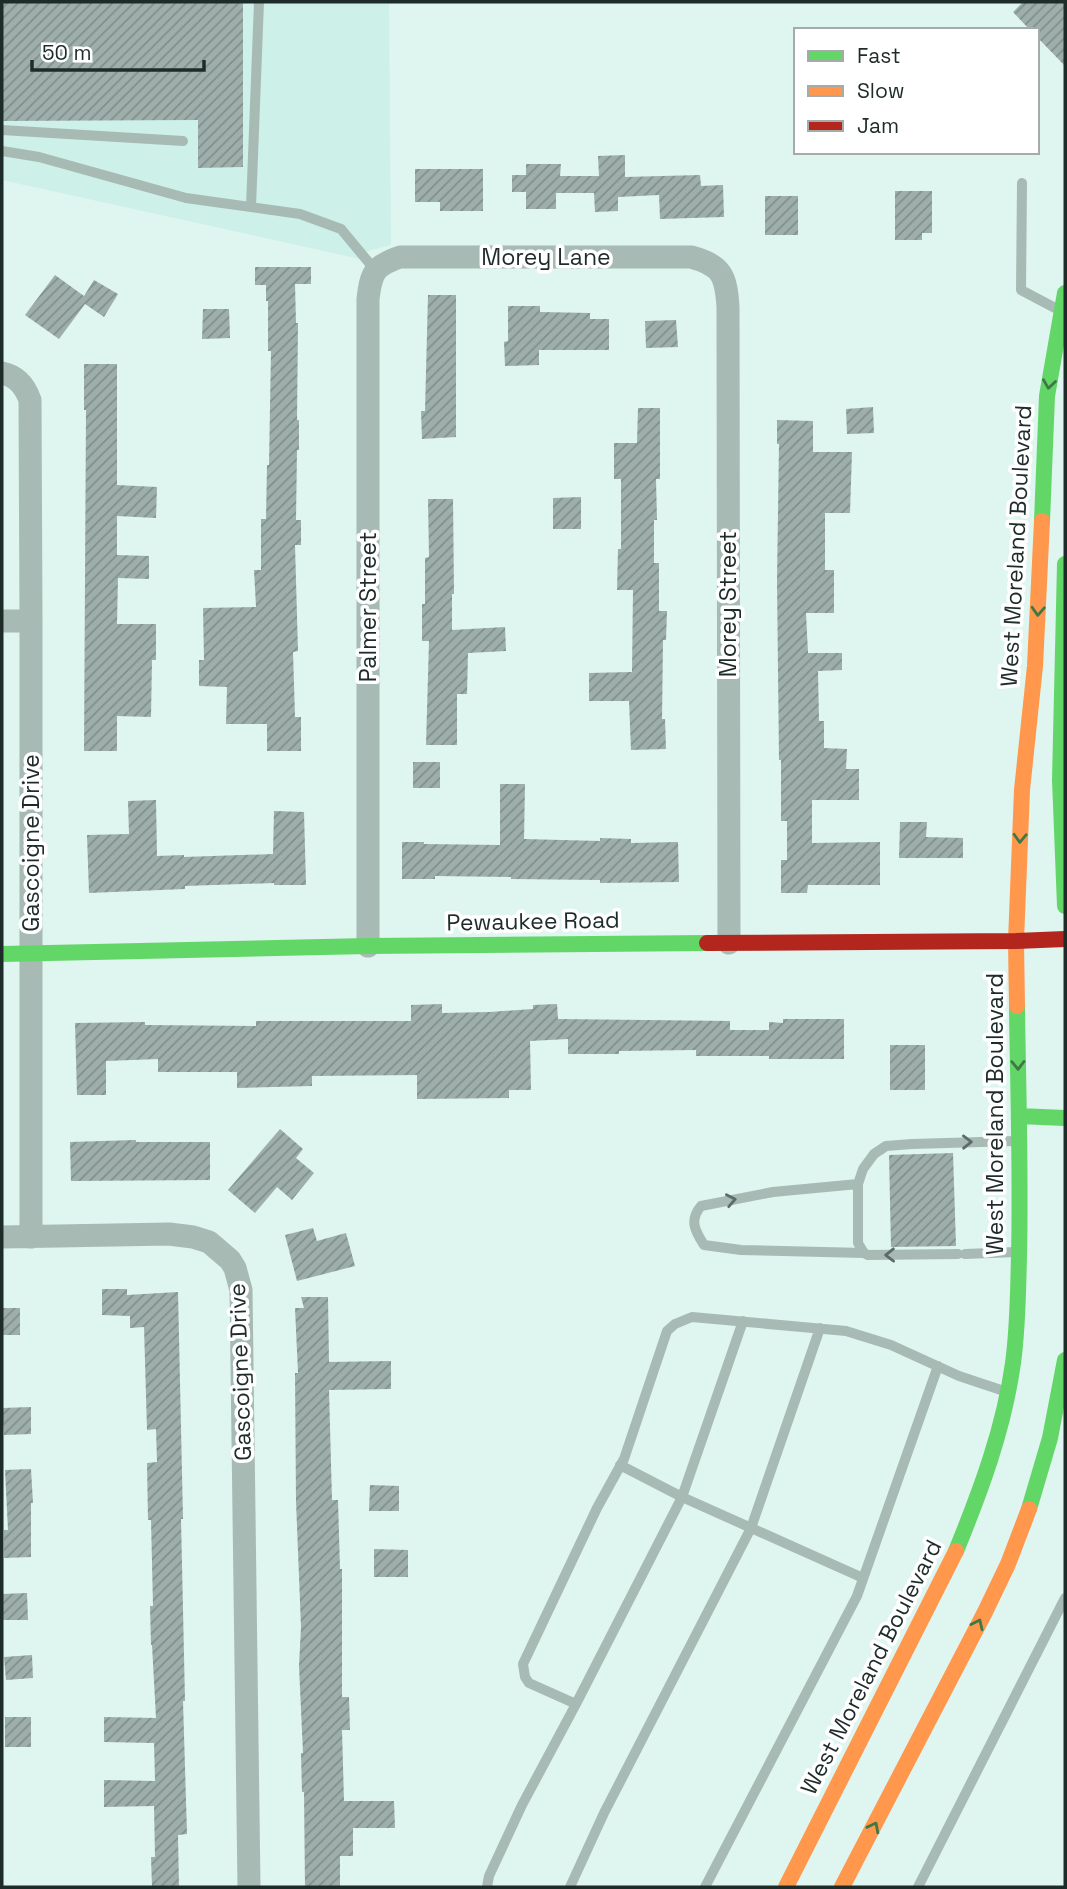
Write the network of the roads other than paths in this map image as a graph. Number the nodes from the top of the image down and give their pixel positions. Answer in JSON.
{"nodes":[{"id":1,"x":258,"y":2,"type":"edge"},
{"id":2,"x":2,"y":130,"type":"edge"},
{"id":3,"x":183,"y":141,"type":"dead end"},
{"id":4,"x":2,"y":151,"type":"edge"},
{"id":5,"x":1021,"y":183,"type":"dead end"},
{"id":6,"x":251,"y":207,"type":"junction"},
{"id":7,"x":718,"y":268,"type":"joint"},
{"id":8,"x":375,"y":270,"type":"junction"},
{"id":9,"x":1065,"y":293,"type":"edge"},
{"id":10,"x":1061,"y":311,"type":"junction"},
{"id":11,"x":2,"y":373,"type":"edge"},
{"id":12,"x":1065,"y":564,"type":"edge"},
{"id":13,"x":2,"y":621,"type":"edge"},
{"id":14,"x":31,"y":621,"type":"junction"},
{"id":15,"x":1065,"y":906,"type":"edge"},
{"id":16,"x":1065,"y":939,"type":"edge"},
{"id":17,"x":1016,"y":941,"type":"junction"},
{"id":18,"x":729,"y":943,"type":"junction"},
{"id":19,"x":368,"y":946,"type":"junction"},
{"id":20,"x":2,"y":954,"type":"edge"},
{"id":21,"x":32,"y":954,"type":"junction"},
{"id":22,"x":1019,"y":1116,"type":"junction"},
{"id":23,"x":1065,"y":1118,"type":"edge"},
{"id":24,"x":1019,"y":1141,"type":"junction"},
{"id":25,"x":858,"y":1184,"type":"junction"},
{"id":26,"x":2,"y":1237,"type":"edge"},
{"id":27,"x":31,"y":1237,"type":"junction"},
{"id":28,"x":1019,"y":1252,"type":"junction"},
{"id":29,"x":864,"y":1253,"type":"junction"},
{"id":30,"x":743,"y":1321,"type":"junction"},
{"id":31,"x":820,"y":1328,"type":"junction"},
{"id":32,"x":1065,"y":1360,"type":"edge"},
{"id":33,"x":938,"y":1366,"type":"junction"},
{"id":34,"x":1014,"y":1393,"type":"junction"},
{"id":35,"x":1056,"y":1401,"type":"edge"},
{"id":36,"x":620,"y":1465,"type":"junction"},
{"id":37,"x":682,"y":1497,"type":"junction"},
{"id":38,"x":751,"y":1528,"type":"junction"},
{"id":39,"x":863,"y":1578,"type":"junction"},
{"id":40,"x":1065,"y":1598,"type":"edge"},
{"id":41,"x":576,"y":1704,"type":"junction"},
{"id":42,"x":250,"y":1887,"type":"edge"},
{"id":43,"x":487,"y":1887,"type":"edge"},
{"id":44,"x":570,"y":1887,"type":"edge"},
{"id":45,"x":705,"y":1887,"type":"edge"},
{"id":46,"x":786,"y":1887,"type":"edge"},
{"id":47,"x":842,"y":1887,"type":"edge"},
{"id":48,"x":918,"y":1887,"type":"edge"}],
"edges":[{"from":1,"to":6,"type":"lane"},
{"from":2,"to":3,"type":"lane"},
{"from":4,"to":6,"type":"lane"},
{"from":5,"to":10,"type":"lane"},
{"from":6,"to":8,"type":"lane"},
{"from":7,"to":8,"type":"street","name":"Morey Lane"},
{"from":7,"to":18,"type":"street","name":"Morey Street"},
{"from":8,"to":19,"type":"street","name":"Palmer Street"},
{"from":9,"to":10,"type":"street","name":"West Moreland Boulevard"},
{"from":10,"to":17,"type":"street","name":"West Moreland Boulevard","one_way":true},
{"from":11,"to":14,"type":"street","name":"Gascoigne Drive"},
{"from":12,"to":15,"type":"street"},
{"from":13,"to":14,"type":"street"},
{"from":14,"to":21,"type":"street","name":"Gascoigne Drive"},
{"from":16,"to":17,"type":"street","name":"Pewaukee Road"},
{"from":17,"to":18,"type":"street","name":"Pewaukee Road"},
{"from":17,"to":22,"type":"street","name":"West Moreland Boulevard","one_way":true},
{"from":18,"to":19,"type":"street","name":"Pewaukee Road"},
{"from":19,"to":21,"type":"street","name":"Pewaukee Road"},
{"from":20,"to":21,"type":"street","name":"Pewaukee Road"},
{"from":21,"to":27,"type":"street","name":"Gascoigne Drive"},
{"from":22,"to":23,"type":"street"},
{"from":22,"to":24,"type":"street","name":"West Moreland Boulevard"},
{"from":25,"to":24,"type":"lane","one_way":true},
{"from":24,"to":28,"type":"street","name":"West Moreland Boulevard"},
{"from":25,"to":29,"type":"lane"},
{"from":29,"to":25,"type":"lane","one_way":true},
{"from":26,"to":27,"type":"street"},
{"from":27,"to":42,"type":"street","name":"Gascoigne Drive"},
{"from":28,"to":29,"type":"lane","one_way":true},
{"from":28,"to":34,"type":"street","name":"West Moreland Boulevard"},
{"from":30,"to":31,"type":"lane"},
{"from":30,"to":36,"type":"lane"},
{"from":30,"to":37,"type":"lane"},
{"from":31,"to":33,"type":"lane"},
{"from":31,"to":38,"type":"lane"},
{"from":32,"to":35,"type":"street"},
{"from":33,"to":34,"type":"lane"},
{"from":33,"to":39,"type":"lane"},
{"from":34,"to":46,"type":"street","name":"West Moreland Boulevard"},
{"from":47,"to":35,"type":"street","one_way":true},
{"from":36,"to":37,"type":"lane"},
{"from":36,"to":41,"type":"lane"},
{"from":37,"to":38,"type":"lane"},
{"from":37,"to":41,"type":"lane"},
{"from":38,"to":39,"type":"lane"},
{"from":38,"to":44,"type":"lane"},
{"from":39,"to":45,"type":"lane"},
{"from":40,"to":48,"type":"lane"},
{"from":41,"to":43,"type":"lane"}]}
